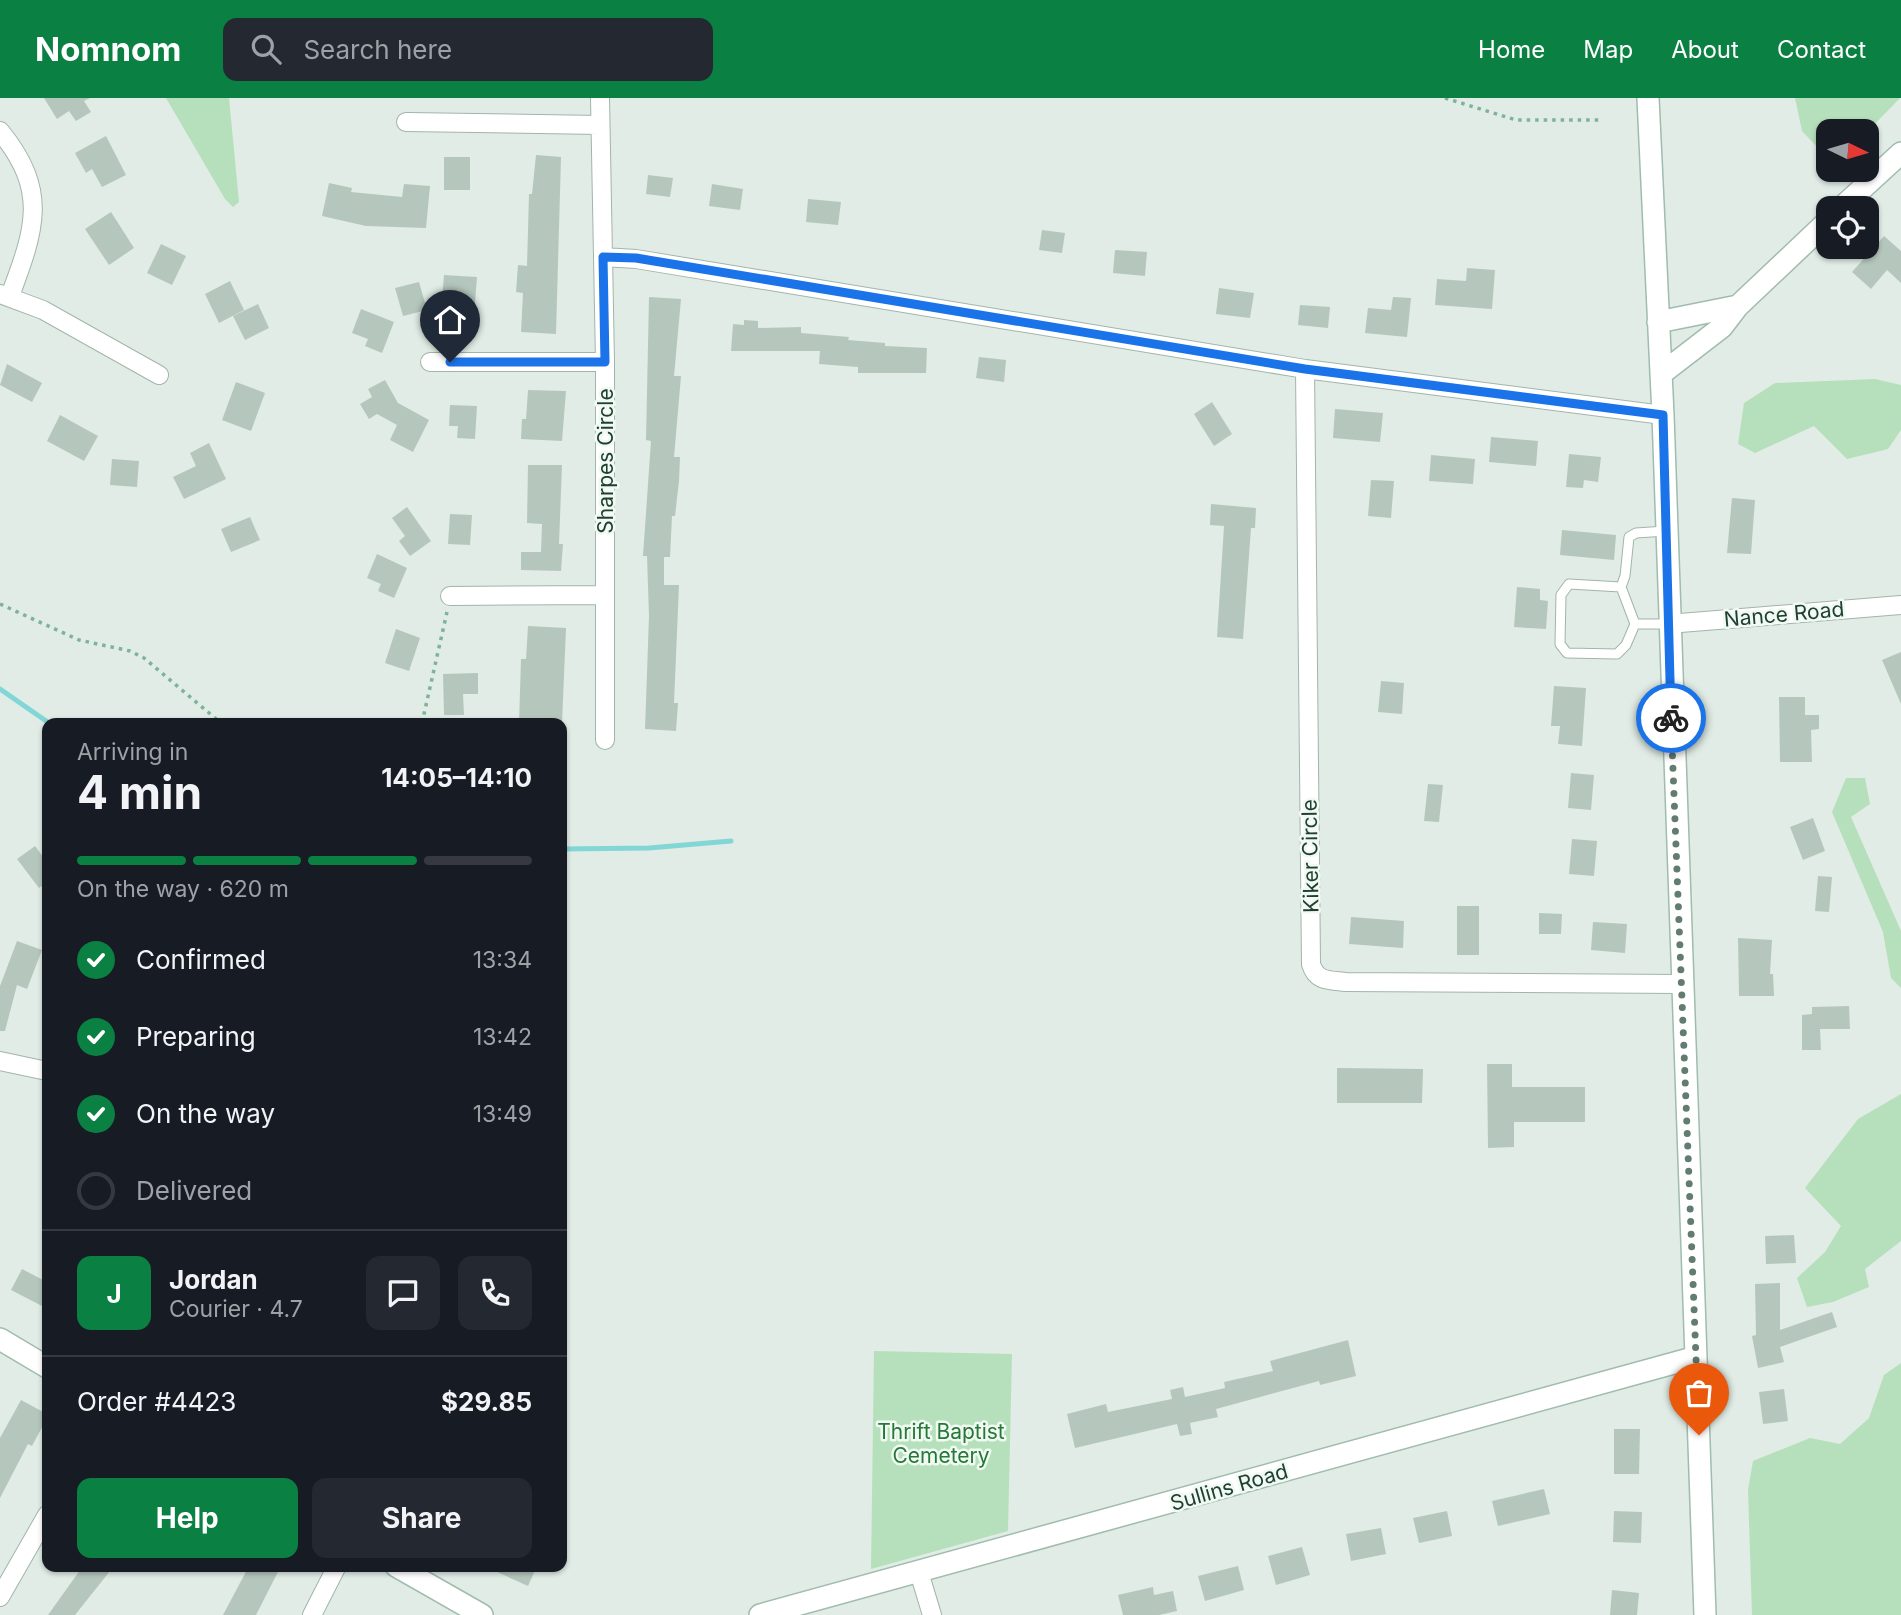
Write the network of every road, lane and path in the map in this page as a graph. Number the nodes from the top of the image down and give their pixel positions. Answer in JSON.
{"nodes":[{"id":1,"x":600,"y":98,"type":"edge"},
{"id":2,"x":1445,"y":98,"type":"edge"},
{"id":3,"x":1648,"y":98,"type":"edge"},
{"id":4,"x":1601,"y":120,"type":"dead end"},
{"id":5,"x":406,"y":122,"type":"dead end"},
{"id":6,"x":600,"y":125,"type":"junction"},
{"id":7,"x":0,"y":131,"type":"edge"},
{"id":8,"x":1901,"y":153,"type":"edge"},
{"id":9,"x":1854,"y":196,"type":"edge"},
{"id":10,"x":1816,"y":232,"type":"edge"},
{"id":11,"x":603,"y":257,"type":"junction"},
{"id":12,"x":5,"y":295,"type":"edge"},
{"id":13,"x":1738,"y":306,"type":"junction"},
{"id":14,"x":1658,"y":322,"type":"junction"},
{"id":15,"x":430,"y":362,"type":"dead end"},
{"id":16,"x":605,"y":362,"type":"junction"},
{"id":17,"x":1305,"y":369,"type":"junction"},
{"id":18,"x":1661,"y":374,"type":"junction"},
{"id":19,"x":159,"y":375,"type":"dead end"},
{"id":20,"x":1663,"y":415,"type":"junction"},
{"id":21,"x":1666,"y":531,"type":"junction"},
{"id":22,"x":1620,"y":587,"type":"junction"},
{"id":23,"x":604,"y":595,"type":"junction"},
{"id":24,"x":450,"y":596,"type":"dead end"},
{"id":25,"x":0,"y":604,"type":"edge"},
{"id":26,"x":1901,"y":605,"type":"edge"},
{"id":27,"x":445,"y":620,"type":"dead end"},
{"id":28,"x":1635,"y":624,"type":"junction"},
{"id":29,"x":1668,"y":625,"type":"junction"},
{"id":30,"x":215,"y":718,"type":"edge"},
{"id":31,"x":423,"y":718,"type":"edge"},
{"id":32,"x":605,"y":740,"type":"dead end"},
{"id":33,"x":1681,"y":984,"type":"junction"},
{"id":34,"x":0,"y":1061,"type":"edge"},
{"id":35,"x":42,"y":1070,"type":"edge"},
{"id":36,"x":0,"y":1339,"type":"edge"},
{"id":37,"x":1696,"y":1357,"type":"junction"},
{"id":38,"x":42,"y":1364,"type":"edge"},
{"id":39,"x":42,"y":1524,"type":"edge"},
{"id":40,"x":334,"y":1572,"type":"edge"},
{"id":41,"x":407,"y":1572,"type":"edge"},
{"id":42,"x":919,"y":1572,"type":"junction"},
{"id":43,"x":0,"y":1597,"type":"edge"},
{"id":44,"x":312,"y":1615,"type":"edge"},
{"id":45,"x":482,"y":1615,"type":"edge"},
{"id":46,"x":760,"y":1615,"type":"edge"},
{"id":47,"x":932,"y":1615,"type":"edge"},
{"id":48,"x":1705,"y":1615,"type":"edge"}],
"edges":[{"from":1,"to":6,"type":"street","name":"Sharpes Circle"},
{"from":2,"to":4,"type":"path"},
{"from":3,"to":14,"type":"main road"},
{"from":5,"to":6,"type":"street"},
{"from":6,"to":11,"type":"street","name":"Sharpes Circle"},
{"from":7,"to":12,"type":"street"},
{"from":8,"to":9,"type":"main road"},
{"from":10,"to":13,"type":"main road"},
{"from":11,"to":16,"type":"street","name":"Sharpes Circle"},
{"from":11,"to":17,"type":"street"},
{"from":12,"to":19,"type":"street"},
{"from":13,"to":14,"type":"main road"},
{"from":13,"to":18,"type":"main road"},
{"from":14,"to":18,"type":"main road"},
{"from":15,"to":16,"type":"street"},
{"from":16,"to":23,"type":"street","name":"Sharpes Circle"},
{"from":17,"to":20,"type":"street"},
{"from":17,"to":33,"type":"street","name":"Kiker Circle"},
{"from":18,"to":20,"type":"main road"},
{"from":20,"to":21,"type":"main road"},
{"from":21,"to":22,"type":"lane"},
{"from":21,"to":29,"type":"main road"},
{"from":22,"to":28,"type":"lane"},
{"from":22,"to":28,"type":"lane"},
{"from":23,"to":24,"type":"street"},
{"from":23,"to":32,"type":"street","name":"Sharpes Circle"},
{"from":25,"to":30,"type":"path"},
{"from":26,"to":29,"type":"street","name":"Nance Road"},
{"from":27,"to":31,"type":"path"},
{"from":28,"to":29,"type":"lane"},
{"from":29,"to":33,"type":"main road"},
{"from":33,"to":37,"type":"main road"},
{"from":34,"to":35,"type":"street"},
{"from":36,"to":38,"type":"main road"},
{"from":37,"to":42,"type":"main road","name":"Sullins Road"},
{"from":37,"to":48,"type":"main road"},
{"from":39,"to":43,"type":"street"},
{"from":40,"to":44,"type":"street"},
{"from":41,"to":45,"type":"main road"},
{"from":42,"to":46,"type":"main road","name":"Sullins Road"},
{"from":42,"to":47,"type":"street"}]}
